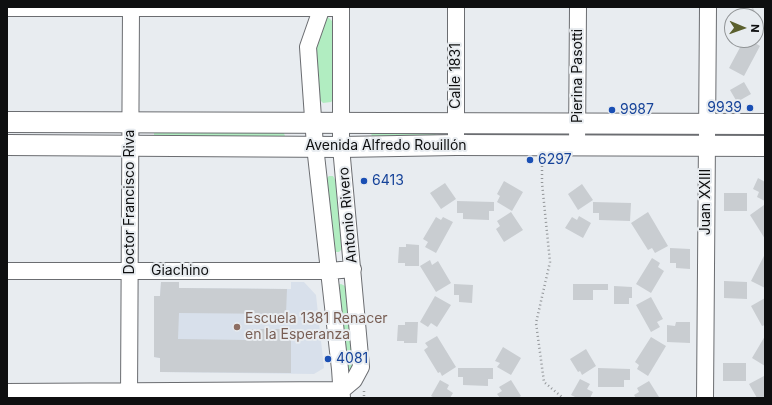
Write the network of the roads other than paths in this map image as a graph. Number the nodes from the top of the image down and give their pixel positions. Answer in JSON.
{"nodes":[{"id":1,"x":131,"y":7,"type":"edge"},
{"id":2,"x":322,"y":7,"type":"edge"},
{"id":3,"x":341,"y":7,"type":"edge"},
{"id":4,"x":456,"y":7,"type":"edge"},
{"id":5,"x":578,"y":7,"type":"edge"},
{"id":6,"x":708,"y":7,"type":"edge"},
{"id":7,"x":7,"y":8,"type":"edge"},
{"id":8,"x":7,"y":122,"type":"edge"},
{"id":9,"x":130,"y":122,"type":"junction"},
{"id":10,"x":314,"y":123,"type":"junction"},
{"id":11,"x":341,"y":123,"type":"junction"},
{"id":12,"x":456,"y":123,"type":"junction"},
{"id":13,"x":577,"y":123,"type":"junction"},
{"id":14,"x":707,"y":124,"type":"junction"},
{"id":15,"x":765,"y":124,"type":"edge"},
{"id":16,"x":7,"y":145,"type":"edge"},
{"id":17,"x":130,"y":145,"type":"junction"},
{"id":18,"x":456,"y":145,"type":"junction"},
{"id":19,"x":315,"y":146,"type":"junction"},
{"id":20,"x":577,"y":146,"type":"junction"},
{"id":21,"x":706,"y":146,"type":"junction"},
{"id":22,"x":765,"y":146,"type":"edge"},
{"id":23,"x":341,"y":147,"type":"junction"},
{"id":24,"x":353,"y":269,"type":"junction"},
{"id":25,"x":7,"y":271,"type":"edge"},
{"id":26,"x":130,"y":271,"type":"junction"},
{"id":27,"x":330,"y":271,"type":"junction"},
{"id":28,"x":7,"y":392,"type":"edge"},
{"id":29,"x":129,"y":394,"type":"edge"},
{"id":30,"x":342,"y":394,"type":"edge"},
{"id":31,"x":705,"y":398,"type":"edge"}],
"edges":[{"from":1,"to":2,"type":"street"},
{"from":1,"to":7,"type":"street"},
{"from":1,"to":9,"type":"street","name":"Doctor Francisco Riva"},
{"from":2,"to":3,"type":"street"},
{"from":2,"to":10,"type":"street","name":"Antonio Rivero"},
{"from":3,"to":11,"type":"street","name":"Antonio Rivero"},
{"from":4,"to":12,"type":"street","name":"Calle 1831"},
{"from":5,"to":13,"type":"street","name":"Pierina Pasotti"},
{"from":6,"to":14,"type":"street","name":"Juan XXIII"},
{"from":8,"to":9,"type":"street","name":"Avenida Alfredo Rouillón"},
{"from":9,"to":10,"type":"street","name":"Avenida Alfredo Rouillón"},
{"from":9,"to":17,"type":"street","name":"Doctor Francisco Riva"},
{"from":10,"to":11,"type":"street","name":"Avenida Alfredo Rouillón"},
{"from":10,"to":19,"type":"street","name":"Antonio Rivero"},
{"from":11,"to":12,"type":"street","name":"Avenida Alfredo Rouillón"},
{"from":11,"to":23,"type":"street","name":"Antonio Rivero"},
{"from":12,"to":13,"type":"street","name":"Avenida Alfredo Rouillón"},
{"from":12,"to":18,"type":"street","name":"Calle 1831"},
{"from":13,"to":14,"type":"street","name":"Avenida Alfredo Rouillón"},
{"from":13,"to":20,"type":"street","name":"Pierina Pasotti"},
{"from":14,"to":15,"type":"street","name":"Avenida Alfredo Rouillón"},
{"from":14,"to":21,"type":"street","name":"Juan XXIII"},
{"from":16,"to":17,"type":"street","name":"Avenida Alfredo Rouillón"},
{"from":17,"to":19,"type":"street","name":"Avenida Alfredo Rouillón"},
{"from":17,"to":26,"type":"street","name":"Doctor Francisco Riva"},
{"from":18,"to":20,"type":"street","name":"Avenida Alfredo Rouillón"},
{"from":18,"to":23,"type":"street","name":"Avenida Alfredo Rouillón"},
{"from":19,"to":23,"type":"street","name":"Avenida Alfredo Rouillón"},
{"from":19,"to":27,"type":"street","name":"Antonio Rivero"},
{"from":20,"to":21,"type":"street","name":"Avenida Alfredo Rouillón"},
{"from":21,"to":22,"type":"street","name":"Avenida Alfredo Rouillón"},
{"from":21,"to":31,"type":"street","name":"Juan XXIII"},
{"from":23,"to":24,"type":"street","name":"Antonio Rivero"},
{"from":24,"to":27,"type":"street","name":"Giachino"},
{"from":24,"to":30,"type":"street","name":"Antonio Rivero"},
{"from":25,"to":26,"type":"street","name":"Giachino"},
{"from":26,"to":27,"type":"street","name":"Giachino"},
{"from":26,"to":29,"type":"street","name":"Doctor Francisco Riva"},
{"from":27,"to":30,"type":"street","name":"Antonio Rivero"},
{"from":28,"to":29,"type":"street"},
{"from":29,"to":30,"type":"street"}]}
